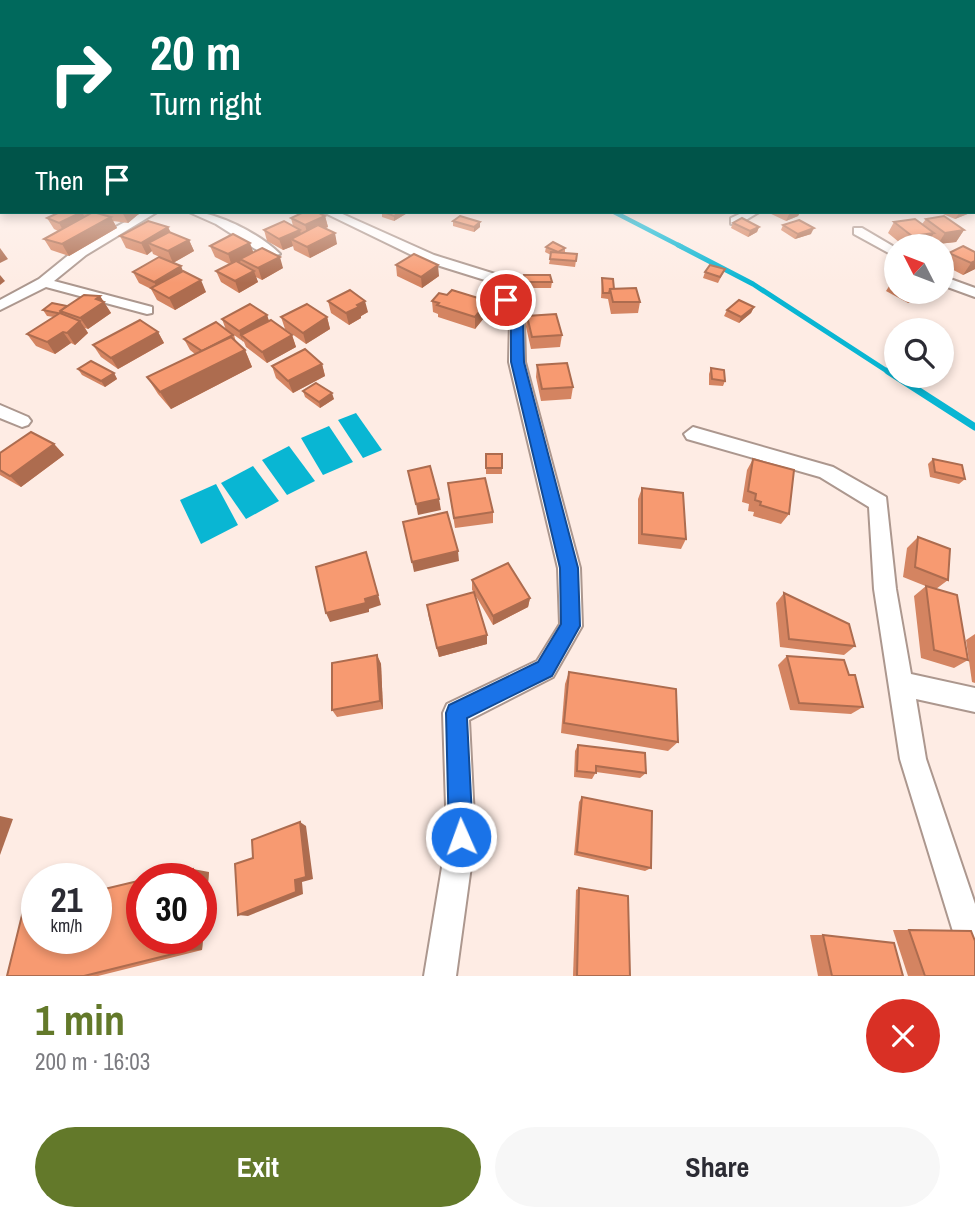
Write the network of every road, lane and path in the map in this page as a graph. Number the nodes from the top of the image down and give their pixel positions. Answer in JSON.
{"nodes":[{"id":1,"x":147,"y":214,"type":"edge"},
{"id":2,"x":201,"y":214,"type":"edge"},
{"id":3,"x":334,"y":214,"type":"edge"},
{"id":4,"x":749,"y":214,"type":"edge"},
{"id":5,"x":735,"y":221,"type":"edge"},
{"id":6,"x":858,"y":232,"type":"dead end"},
{"id":7,"x":884,"y":247,"type":"edge"},
{"id":8,"x":273,"y":254,"type":"edge"},
{"id":9,"x":44,"y":282,"type":"junction"},
{"id":10,"x":954,"y":285,"type":"edge"},
{"id":11,"x":975,"y":293,"type":"edge"},
{"id":12,"x":0,"y":306,"type":"edge"},
{"id":13,"x":147,"y":310,"type":"dead end"},
{"id":14,"x":0,"y":411,"type":"edge"},
{"id":15,"x":22,"y":421,"type":"dead end"},
{"id":16,"x":693,"y":434,"type":"dead end"},
{"id":17,"x":901,"y":684,"type":"junction"},
{"id":18,"x":975,"y":700,"type":"edge"},
{"id":19,"x":975,"y":951,"type":"edge"},
{"id":20,"x":440,"y":976,"type":"edge"}],
"edges":[{"from":1,"to":9,"type":"street"},
{"from":2,"to":8,"type":"street"},
{"from":3,"to":20,"type":"street"},
{"from":4,"to":5,"type":"street"},
{"from":6,"to":7,"type":"street"},
{"from":9,"to":12,"type":"street"},
{"from":9,"to":13,"type":"street"},
{"from":10,"to":11,"type":"street"},
{"from":14,"to":15,"type":"street"},
{"from":16,"to":17,"type":"street"},
{"from":17,"to":18,"type":"street"},
{"from":17,"to":19,"type":"street"}]}
